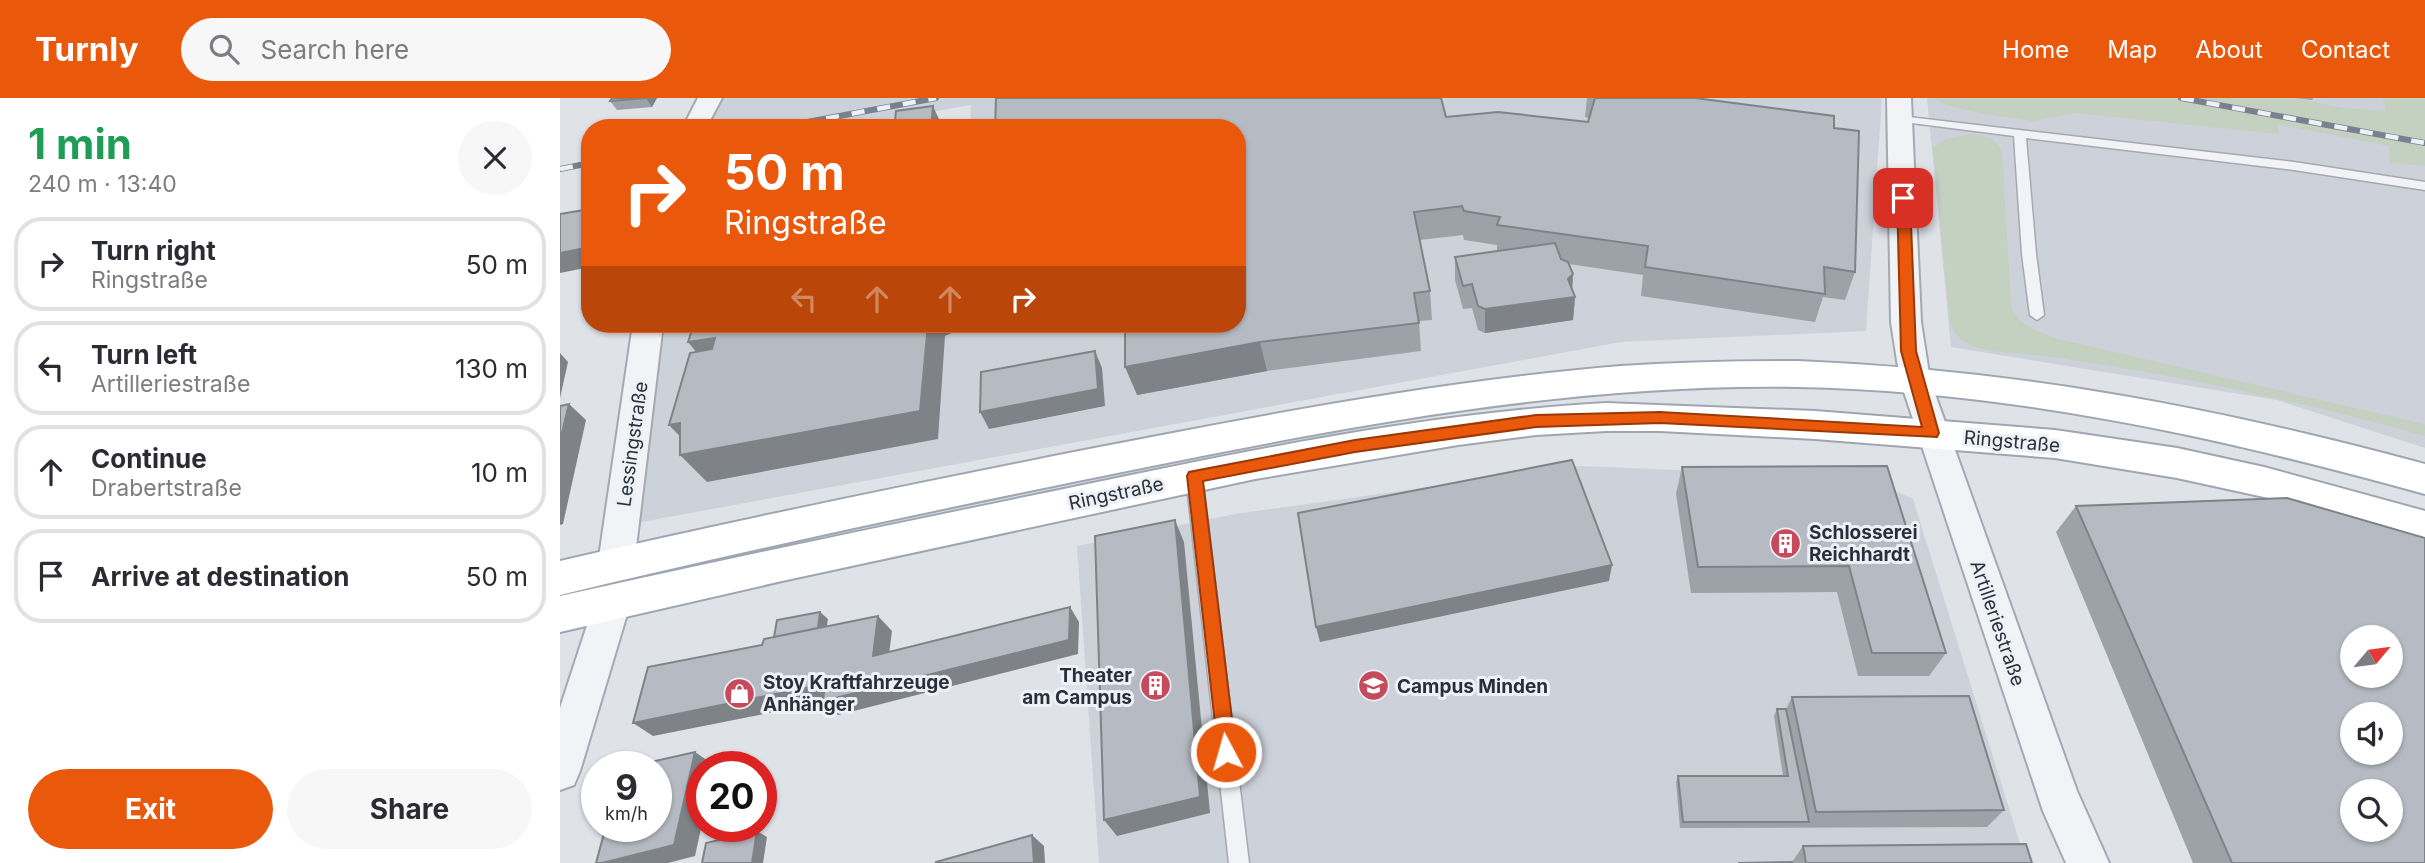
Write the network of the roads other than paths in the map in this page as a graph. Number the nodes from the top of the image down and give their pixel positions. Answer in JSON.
{"nodes":[{"id":1,"x":710,"y":98,"type":"edge"},
{"id":2,"x":1900,"y":108,"type":"edge"},
{"id":3,"x":699,"y":119,"type":"edge"},
{"id":4,"x":2020,"y":133,"type":"junction"},
{"id":5,"x":2425,"y":186,"type":"edge"},
{"id":6,"x":2038,"y":315,"type":"dead end"},
{"id":7,"x":647,"y":333,"type":"edge"},
{"id":8,"x":1915,"y":380,"type":"junction"},
{"id":9,"x":1931,"y":433,"type":"junction"},
{"id":10,"x":1195,"y":476,"type":"junction"},
{"id":11,"x":2425,"y":479,"type":"edge"},
{"id":12,"x":2425,"y":527,"type":"edge"},
{"id":13,"x":560,"y":578,"type":"edge"},
{"id":14,"x":614,"y":583,"type":"junction"},
{"id":15,"x":560,"y":614,"type":"edge"},
{"id":16,"x":560,"y":771,"type":"edge"},
{"id":17,"x":1239,"y":863,"type":"edge"},
{"id":18,"x":2088,"y":863,"type":"edge"}],
"edges":[{"from":1,"to":3,"type":"street"},
{"from":2,"to":4,"type":"lane"},
{"from":2,"to":8,"type":"street","name":"Artilleriestraße"},
{"from":4,"to":5,"type":"lane"},
{"from":4,"to":6,"type":"lane"},
{"from":7,"to":14,"type":"street","name":"Lessingstraße"},
{"from":8,"to":9,"type":"street","name":"Artilleriestraße"},
{"from":8,"to":11,"type":"main road","name":"Ringstraße"},
{"from":8,"to":14,"type":"main road","name":"Ringstraße"},
{"from":9,"to":10,"type":"main road","name":"Ringstraße"},
{"from":9,"to":12,"type":"main road","name":"Ringstraße"},
{"from":9,"to":18,"type":"street","name":"Artilleriestraße"},
{"from":10,"to":14,"type":"main road","name":"Ringstraße"},
{"from":10,"to":17,"type":"lane"},
{"from":13,"to":14,"type":"main road","name":"Ringstraße"},
{"from":14,"to":15,"type":"main road","name":"Ringstraße"},
{"from":14,"to":16,"type":"street","name":"Lessingstraße"}]}
